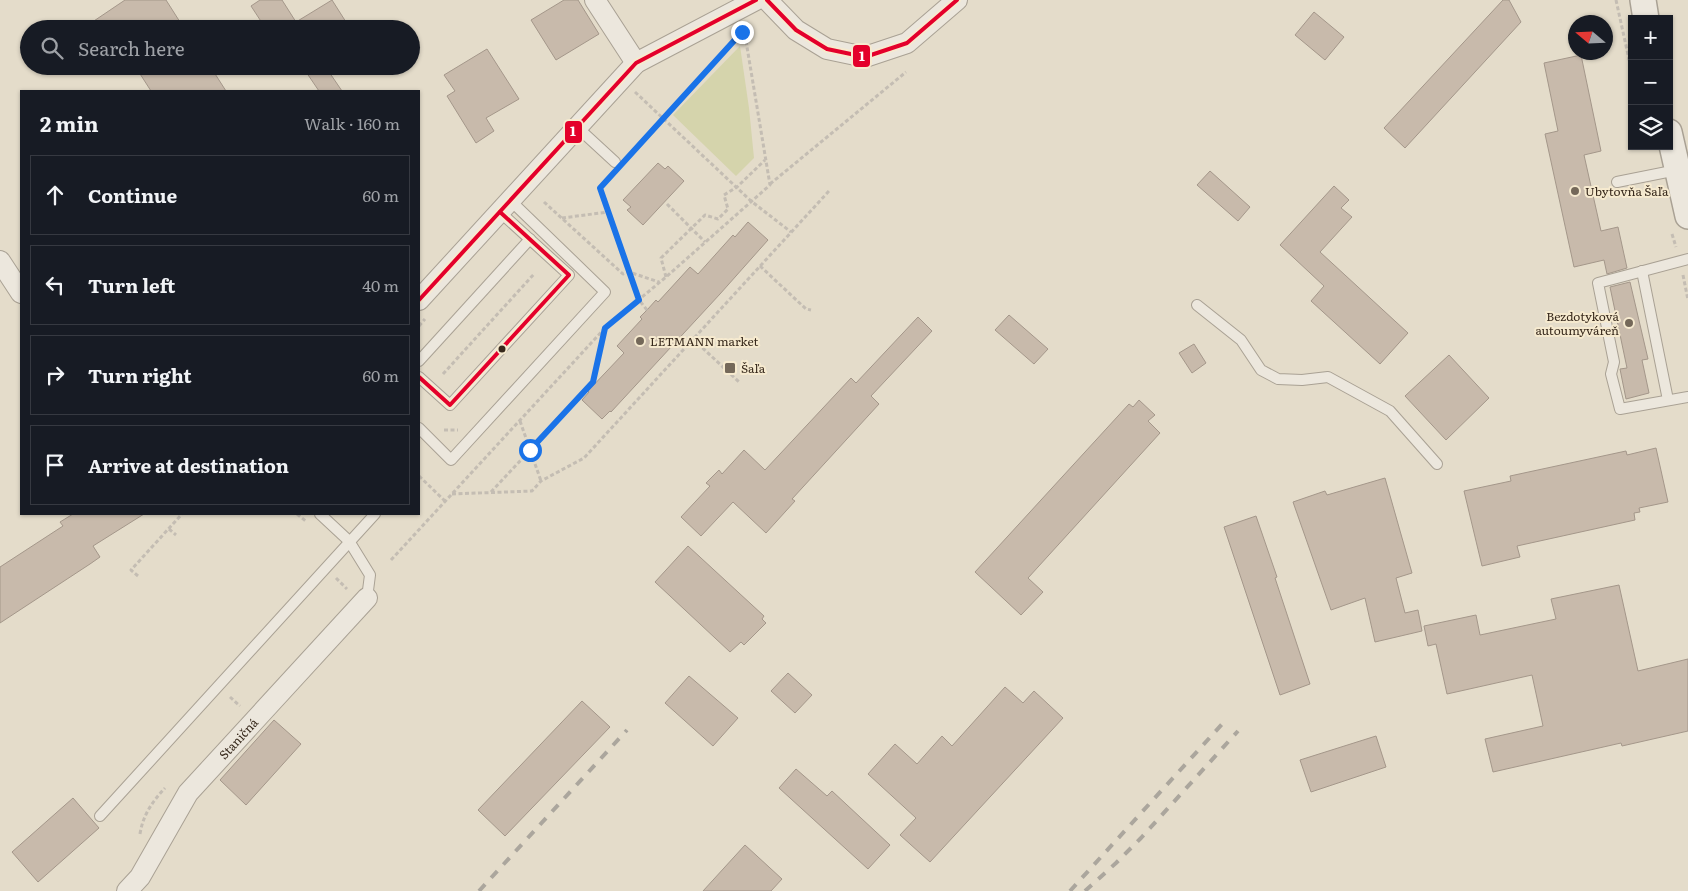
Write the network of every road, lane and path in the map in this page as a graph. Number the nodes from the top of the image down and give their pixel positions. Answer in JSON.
{"nodes":[{"id":1,"x":595,"y":0,"type":"edge"},
{"id":2,"x":756,"y":0,"type":"edge"},
{"id":3,"x":767,"y":0,"type":"edge"},
{"id":4,"x":957,"y":0,"type":"edge"},
{"id":5,"x":1616,"y":0,"type":"edge"},
{"id":6,"x":1642,"y":0,"type":"edge"},
{"id":7,"x":1645,"y":15,"type":"edge"},
{"id":8,"x":734,"y":26,"type":"dead end"},
{"id":9,"x":742,"y":32,"type":"junction"},
{"id":10,"x":1629,"y":60,"type":"edge"},
{"id":11,"x":636,"y":63,"type":"junction"},
{"id":12,"x":906,"y":72,"type":"dead end"},
{"id":13,"x":630,"y":88,"type":"dead end"},
{"id":14,"x":663,"y":118,"type":"junction"},
{"id":15,"x":577,"y":127,"type":"junction"},
{"id":16,"x":1673,"y":150,"type":"edge"},
{"id":17,"x":765,"y":160,"type":"junction"},
{"id":18,"x":620,"y":161,"type":"joint"},
{"id":19,"x":1677,"y":170,"type":"junction"},
{"id":20,"x":612,"y":174,"type":"dead end"},
{"id":21,"x":1618,"y":182,"type":"dead end"},
{"id":22,"x":770,"y":185,"type":"junction"},
{"id":23,"x":737,"y":188,"type":"junction"},
{"id":24,"x":829,"y":191,"type":"dead end"},
{"id":25,"x":751,"y":200,"type":"junction"},
{"id":26,"x":544,"y":202,"type":"dead end"},
{"id":27,"x":667,"y":204,"type":"dead end"},
{"id":28,"x":505,"y":206,"type":"junction"},
{"id":29,"x":608,"y":212,"type":"junction"},
{"id":30,"x":1688,"y":216,"type":"edge"},
{"id":31,"x":562,"y":218,"type":"junction"},
{"id":32,"x":691,"y":228,"type":"junction"},
{"id":33,"x":791,"y":232,"type":"junction"},
{"id":34,"x":530,"y":239,"type":"junction"},
{"id":35,"x":705,"y":242,"type":"junction"},
{"id":36,"x":1688,"y":259,"type":"edge"},
{"id":37,"x":0,"y":261,"type":"edge"},
{"id":38,"x":760,"y":266,"type":"junction"},
{"id":39,"x":1642,"y":271,"type":"junction"},
{"id":40,"x":629,"y":272,"type":"junction"},
{"id":41,"x":534,"y":274,"type":"dead end"},
{"id":42,"x":666,"y":277,"type":"junction"},
{"id":43,"x":660,"y":282,"type":"junction"},
{"id":44,"x":20,"y":291,"type":"edge"},
{"id":45,"x":420,"y":299,"type":"edge"},
{"id":46,"x":639,"y":300,"type":"junction"},
{"id":47,"x":1197,"y":305,"type":"dead end"},
{"id":48,"x":647,"y":310,"type":"dead end"},
{"id":49,"x":812,"y":310,"type":"dead end"},
{"id":50,"x":605,"y":328,"type":"junction"},
{"id":51,"x":679,"y":338,"type":"dead end"},
{"id":52,"x":693,"y":339,"type":"junction"},
{"id":53,"x":688,"y":344,"type":"junction"},
{"id":54,"x":420,"y":360,"type":"edge"},
{"id":55,"x":443,"y":374,"type":"dead end"},
{"id":56,"x":420,"y":378,"type":"edge"},
{"id":57,"x":740,"y":382,"type":"dead end"},
{"id":58,"x":1688,"y":397,"type":"edge"},
{"id":59,"x":1668,"y":400,"type":"junction"},
{"id":60,"x":520,"y":421,"type":"junction"},
{"id":61,"x":420,"y":429,"type":"edge"},
{"id":62,"x":530,"y":450,"type":"junction"},
{"id":63,"x":1437,"y":464,"type":"dead end"},
{"id":64,"x":420,"y":477,"type":"edge"},
{"id":65,"x":540,"y":481,"type":"junction"},
{"id":66,"x":491,"y":493,"type":"junction"},
{"id":67,"x":452,"y":494,"type":"junction"},
{"id":68,"x":446,"y":502,"type":"junction"},
{"id":69,"x":181,"y":515,"type":"edge"},
{"id":70,"x":298,"y":515,"type":"edge"},
{"id":71,"x":321,"y":515,"type":"edge"},
{"id":72,"x":373,"y":515,"type":"edge"},
{"id":73,"x":310,"y":525,"type":"dead end"},
{"id":74,"x":169,"y":528,"type":"junction"},
{"id":75,"x":176,"y":535,"type":"dead end"},
{"id":76,"x":350,"y":541,"type":"junction"},
{"id":77,"x":392,"y":560,"type":"dead end"},
{"id":78,"x":138,"y":576,"type":"dead end"},
{"id":79,"x":367,"y":598,"type":"joint"},
{"id":80,"x":226,"y":694,"type":"dead end"},
{"id":81,"x":240,"y":707,"type":"dead end"},
{"id":82,"x":100,"y":816,"type":"dead end"},
{"id":83,"x":127,"y":891,"type":"edge"}],
"edges":[{"from":1,"to":11,"type":"street"},
{"from":2,"to":11,"type":"street"},
{"from":3,"to":4,"type":"street"},
{"from":5,"to":10,"type":"path"},
{"from":6,"to":7,"type":"street"},
{"from":8,"to":9,"type":"path"},
{"from":9,"to":14,"type":"path"},
{"from":9,"to":17,"type":"path"},
{"from":11,"to":15,"type":"street"},
{"from":12,"to":22,"type":"path"},
{"from":13,"to":14,"type":"path"},
{"from":14,"to":18,"type":"path"},
{"from":14,"to":23,"type":"path"},
{"from":15,"to":18,"type":"lane"},
{"from":15,"to":28,"type":"street"},
{"from":16,"to":19,"type":"street"},
{"from":17,"to":22,"type":"path"},
{"from":17,"to":23,"type":"path"},
{"from":19,"to":21,"type":"lane"},
{"from":19,"to":30,"type":"street"},
{"from":20,"to":29,"type":"path"},
{"from":22,"to":25,"type":"path"},
{"from":23,"to":25,"type":"path"},
{"from":23,"to":32,"type":"path"},
{"from":24,"to":33,"type":"path"},
{"from":25,"to":33,"type":"path"},
{"from":25,"to":35,"type":"path"},
{"from":26,"to":31,"type":"path"},
{"from":27,"to":32,"type":"path"},
{"from":28,"to":34,"type":"lane"},
{"from":28,"to":45,"type":"street"},
{"from":28,"to":61,"type":"lane"},
{"from":29,"to":31,"type":"path"},
{"from":29,"to":40,"type":"path"},
{"from":31,"to":40,"type":"path"},
{"from":32,"to":35,"type":"path"},
{"from":32,"to":42,"type":"path"},
{"from":33,"to":38,"type":"path"},
{"from":34,"to":54,"type":"lane"},
{"from":34,"to":56,"type":"lane"},
{"from":35,"to":42,"type":"path"},
{"from":36,"to":39,"type":"lane"},
{"from":37,"to":44,"type":"street"},
{"from":38,"to":49,"type":"path"},
{"from":38,"to":52,"type":"path"},
{"from":39,"to":59,"type":"lane"},
{"from":39,"to":59,"type":"lane"},
{"from":40,"to":43,"type":"path"},
{"from":40,"to":46,"type":"path"},
{"from":41,"to":55,"type":"path"},
{"from":42,"to":43,"type":"path"},
{"from":43,"to":46,"type":"path"},
{"from":46,"to":48,"type":"path"},
{"from":46,"to":50,"type":"path"},
{"from":47,"to":63,"type":"lane"},
{"from":50,"to":60,"type":"path"},
{"from":50,"to":62,"type":"path"},
{"from":51,"to":53,"type":"path"},
{"from":52,"to":53,"type":"path"},
{"from":52,"to":57,"type":"path"},
{"from":53,"to":65,"type":"path"},
{"from":58,"to":59,"type":"lane"},
{"from":60,"to":62,"type":"path"},
{"from":60,"to":67,"type":"path"},
{"from":62,"to":65,"type":"path"},
{"from":62,"to":66,"type":"path"},
{"from":64,"to":68,"type":"path"},
{"from":65,"to":66,"type":"path"},
{"from":66,"to":67,"type":"path"},
{"from":67,"to":68,"type":"path"},
{"from":68,"to":77,"type":"path"},
{"from":69,"to":74,"type":"path"},
{"from":70,"to":73,"type":"path"},
{"from":71,"to":76,"type":"lane"},
{"from":72,"to":76,"type":"lane"},
{"from":74,"to":75,"type":"path"},
{"from":74,"to":78,"type":"path"},
{"from":76,"to":79,"type":"lane"},
{"from":76,"to":82,"type":"lane"},
{"from":79,"to":83,"type":"street","name":"Staničná"},
{"from":80,"to":81,"type":"path"}]}
